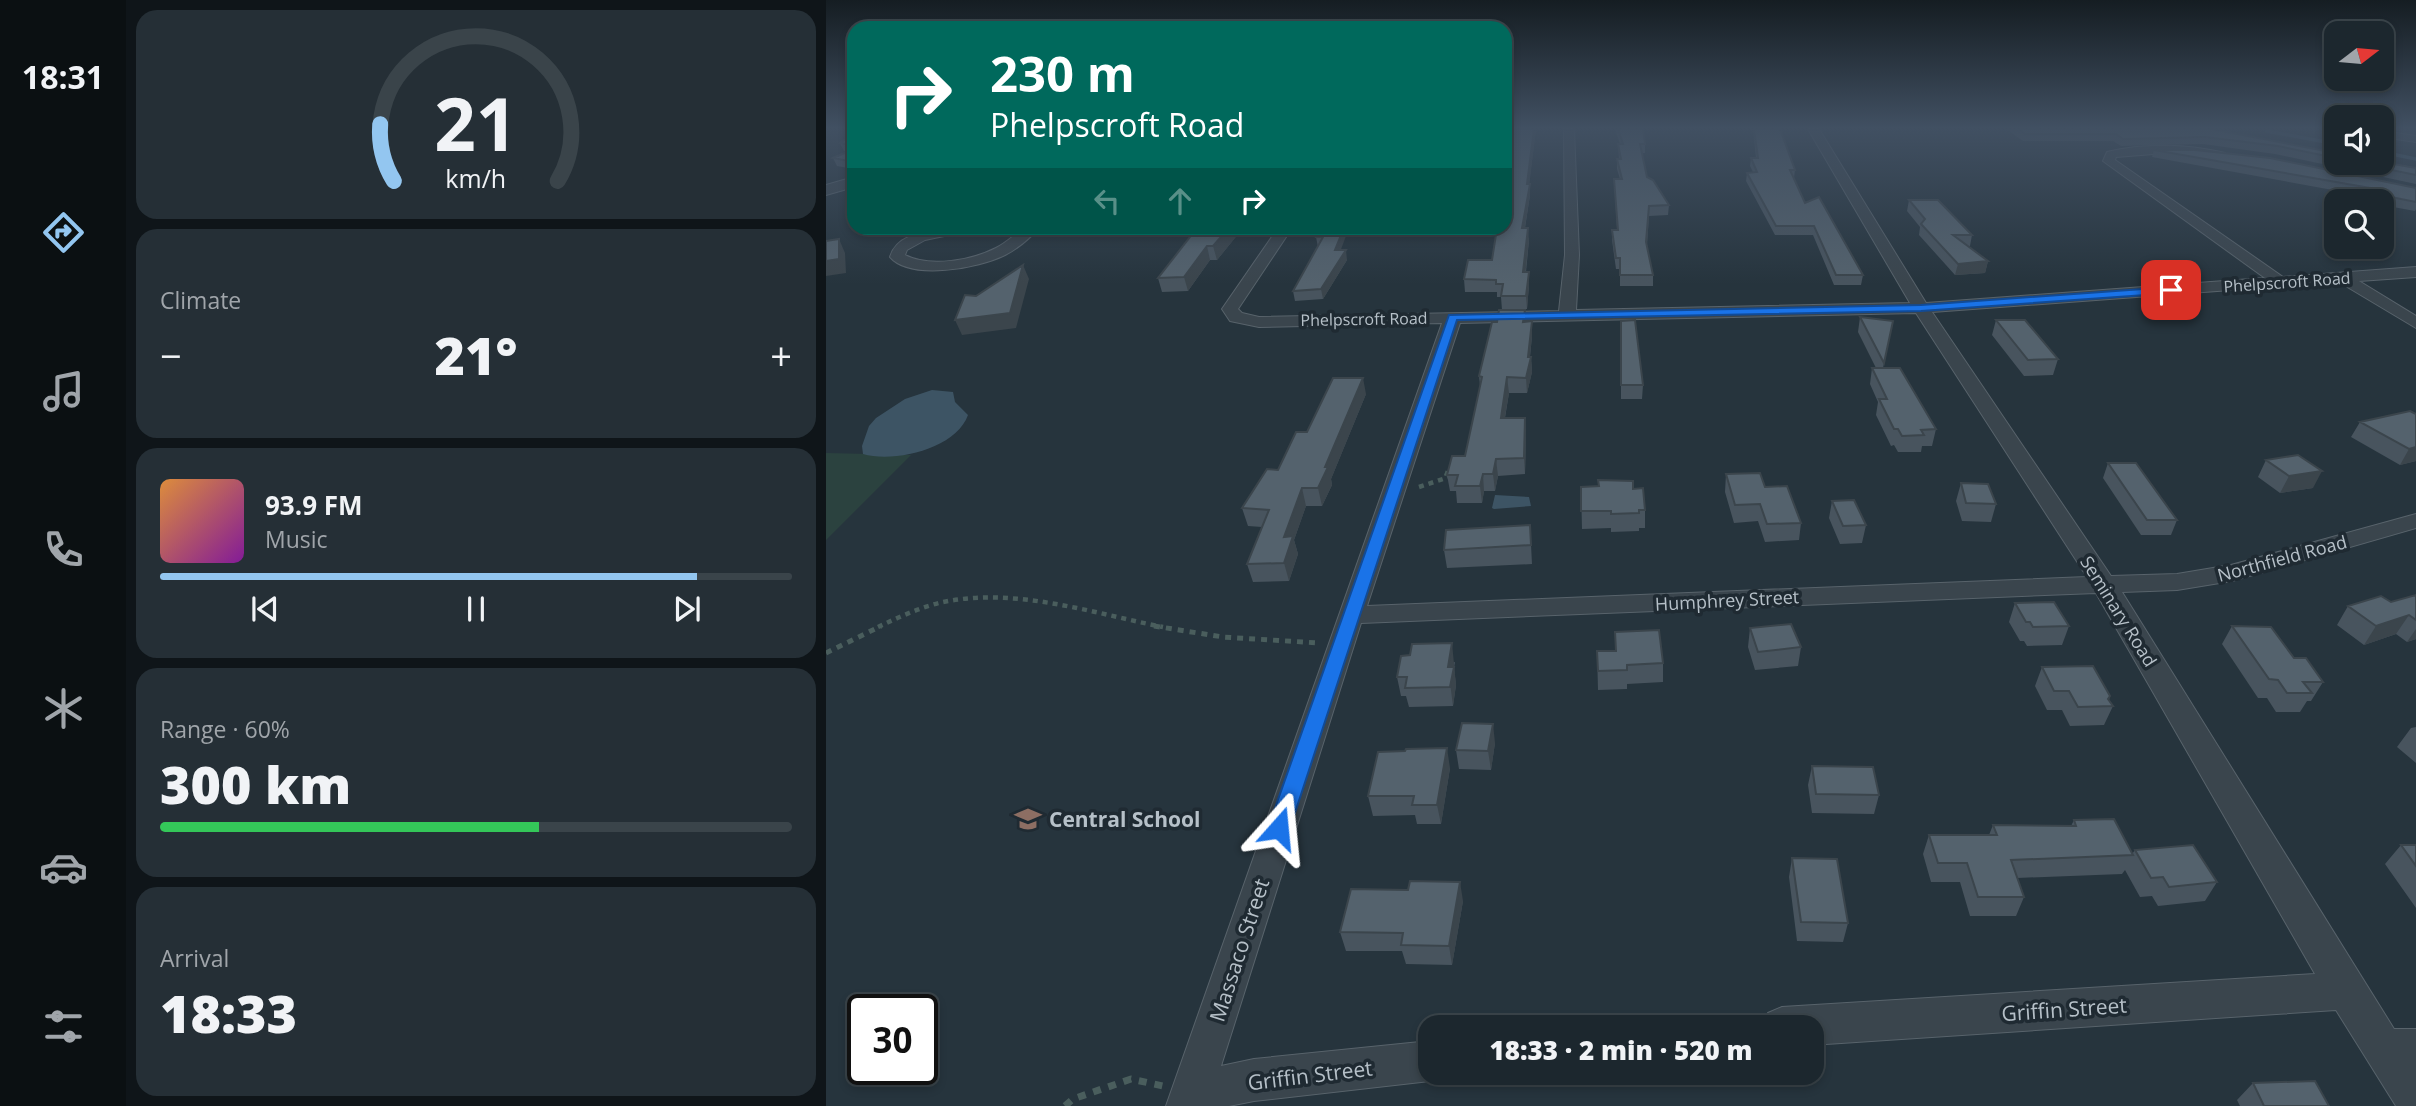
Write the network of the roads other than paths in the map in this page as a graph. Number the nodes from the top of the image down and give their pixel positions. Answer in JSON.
{"nodes":[{"id":1,"x":1570,"y":181,"type":"edge"},
{"id":2,"x":1844,"y":181,"type":"edge"},
{"id":3,"x":2137,"y":181,"type":"edge"},
{"id":4,"x":847,"y":184,"type":"edge"},
{"id":5,"x":826,"y":190,"type":"edge"},
{"id":6,"x":930,"y":235,"type":"edge"},
{"id":7,"x":1022,"y":235,"type":"edge"},
{"id":8,"x":1280,"y":235,"type":"edge"},
{"id":9,"x":2416,"y":272,"type":"edge"},
{"id":10,"x":2343,"y":278,"type":"junction"},
{"id":11,"x":2280,"y":282,"type":"junction"},
{"id":12,"x":1921,"y":308,"type":"junction"},
{"id":13,"x":1567,"y":314,"type":"junction"},
{"id":14,"x":1453,"y":317,"type":"junction"},
{"id":15,"x":2416,"y":323,"type":"edge"},
{"id":16,"x":2416,"y":522,"type":"edge"},
{"id":17,"x":2103,"y":583,"type":"junction"},
{"id":18,"x":1351,"y":615,"type":"junction"},
{"id":19,"x":2346,"y":990,"type":"junction"},
{"id":20,"x":1824,"y":1024,"type":"edge"},
{"id":21,"x":2401,"y":1050,"type":"edge"},
{"id":22,"x":1418,"y":1062,"type":"edge"},
{"id":23,"x":1189,"y":1099,"type":"edge"},
{"id":24,"x":2416,"y":1099,"type":"edge"}],
"edges":[{"from":1,"to":13,"type":"street"},
{"from":2,"to":12,"type":"street","name":"Seminary Road"},
{"from":3,"to":11,"type":"street"},
{"from":4,"to":5,"type":"street"},
{"from":6,"to":7,"type":"street"},
{"from":8,"to":14,"type":"street","name":"Phelpscroft Road"},
{"from":9,"to":10,"type":"street","name":"Phelpscroft Road"},
{"from":10,"to":11,"type":"street","name":"Phelpscroft Road"},
{"from":10,"to":15,"type":"street"},
{"from":11,"to":12,"type":"street","name":"Phelpscroft Road"},
{"from":12,"to":13,"type":"street","name":"Phelpscroft Road"},
{"from":12,"to":17,"type":"street","name":"Seminary Road"},
{"from":13,"to":14,"type":"street","name":"Phelpscroft Road"},
{"from":14,"to":18,"type":"street","name":"Massaco Street"},
{"from":16,"to":17,"type":"street","name":"Northfield Road"},
{"from":17,"to":18,"type":"street","name":"Humphrey Street"},
{"from":17,"to":19,"type":"street","name":"Seminary Road"},
{"from":18,"to":23,"type":"street","name":"Massaco Street"},
{"from":19,"to":20,"type":"street","name":"Griffin Street"},
{"from":19,"to":21,"type":"street","name":"Seminary Road"},
{"from":21,"to":24,"type":"street","name":"Seminary Road"},
{"from":22,"to":23,"type":"street","name":"Griffin Street"}]}
